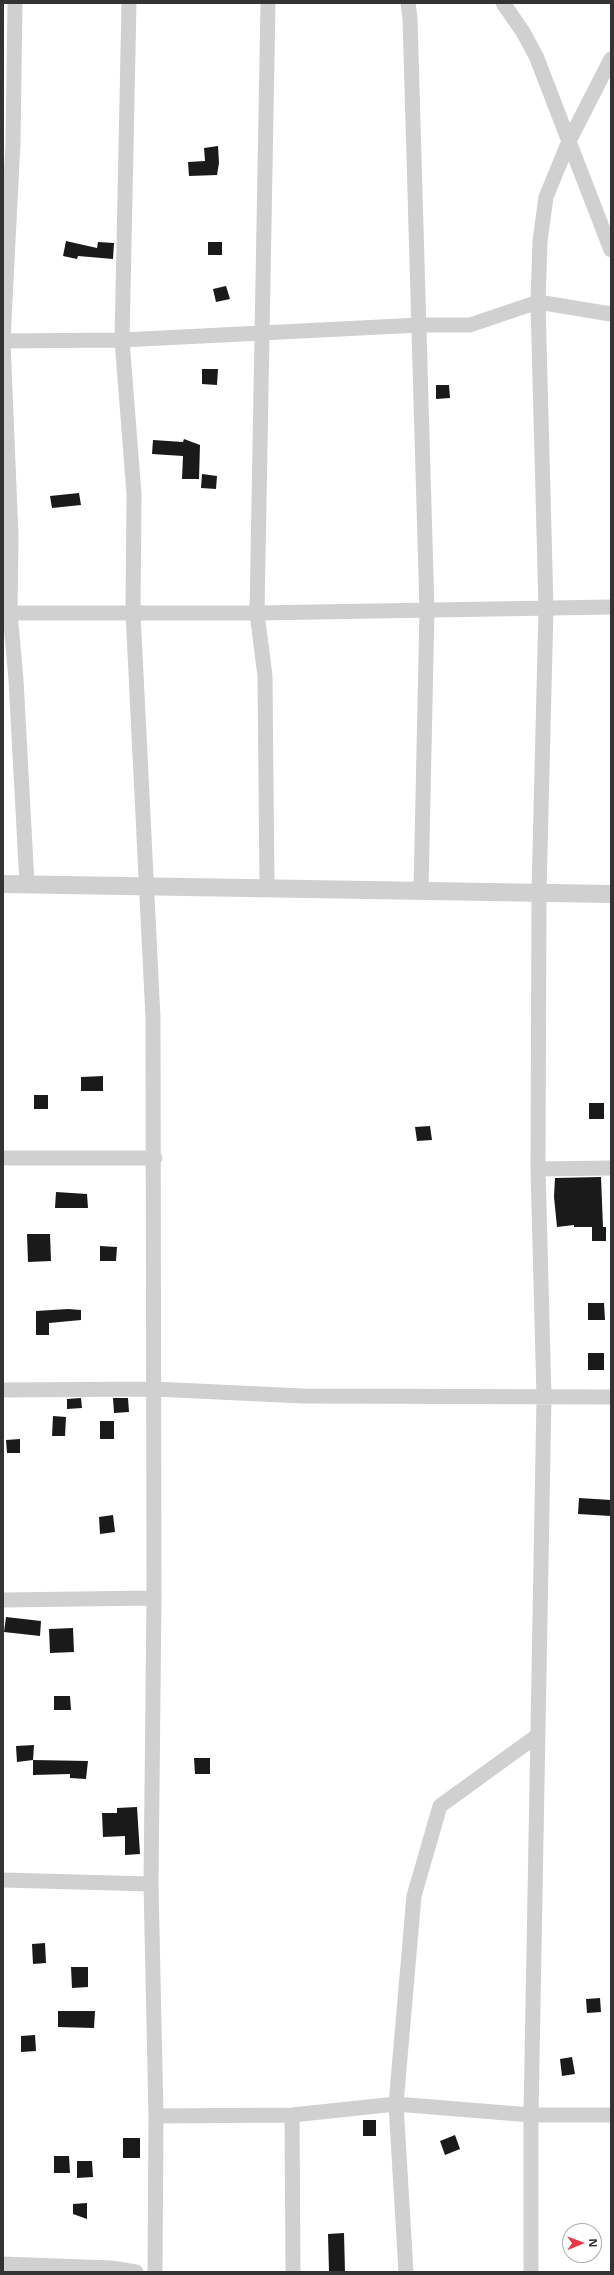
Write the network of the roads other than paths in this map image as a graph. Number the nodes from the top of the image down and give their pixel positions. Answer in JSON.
{"nodes":[{"id":1,"x":15,"y":3,"type":"edge"},
{"id":2,"x":129,"y":3,"type":"edge"},
{"id":3,"x":268,"y":3,"type":"edge"},
{"id":4,"x":408,"y":3,"type":"edge"},
{"id":5,"x":503,"y":3,"type":"edge"},
{"id":6,"x":611,"y":59,"type":"edge"},
{"id":7,"x":568,"y":141,"type":"junction"},
{"id":8,"x":611,"y":250,"type":"edge"},
{"id":9,"x":538,"y":302,"type":"junction"},
{"id":10,"x":611,"y":314,"type":"edge"},
{"id":11,"x":3,"y":322,"type":"edge"},
{"id":12,"x":420,"y":325,"type":"junction"},
{"id":13,"x":262,"y":333,"type":"junction"},
{"id":14,"x":122,"y":340,"type":"junction"},
{"id":15,"x":3,"y":341,"type":"edge"},
{"id":16,"x":611,"y":607,"type":"edge"},
{"id":17,"x":546,"y":608,"type":"junction"},
{"id":18,"x":427,"y":610,"type":"junction"},
{"id":19,"x":6,"y":612,"type":"edge"},
{"id":20,"x":133,"y":613,"type":"junction"},
{"id":21,"x":256,"y":613,"type":"junction"},
{"id":22,"x":3,"y":884,"type":"edge"},
{"id":23,"x":27,"y":884,"type":"junction"},
{"id":24,"x":146,"y":886,"type":"junction"},
{"id":25,"x":267,"y":887,"type":"junction"},
{"id":26,"x":421,"y":890,"type":"junction"},
{"id":27,"x":539,"y":892,"type":"junction"},
{"id":28,"x":611,"y":894,"type":"edge"},
{"id":29,"x":3,"y":1158,"type":"edge"},
{"id":30,"x":155,"y":1158,"type":"junction"},
{"id":31,"x":611,"y":1168,"type":"edge"},
{"id":32,"x":538,"y":1169,"type":"junction"},
{"id":33,"x":154,"y":1388,"type":"junction"},
{"id":34,"x":3,"y":1390,"type":"edge"},
{"id":35,"x":544,"y":1397,"type":"junction"},
{"id":36,"x":611,"y":1397,"type":"edge"},
{"id":37,"x":154,"y":1598,"type":"junction"},
{"id":38,"x":3,"y":1600,"type":"edge"},
{"id":39,"x":538,"y":1735,"type":"junction"},
{"id":40,"x":3,"y":1880,"type":"edge"},
{"id":41,"x":151,"y":1884,"type":"junction"},
{"id":42,"x":396,"y":2104,"type":"junction"},
{"id":43,"x":531,"y":2115,"type":"junction"},
{"id":44,"x":611,"y":2115,"type":"edge"},
{"id":45,"x":156,"y":2116,"type":"junction"},
{"id":46,"x":292,"y":2116,"type":"junction"},
{"id":47,"x":3,"y":2264,"type":"edge"},
{"id":48,"x":136,"y":2272,"type":"edge"},
{"id":49,"x":155,"y":2272,"type":"edge"},
{"id":50,"x":293,"y":2272,"type":"edge"},
{"id":51,"x":406,"y":2272,"type":"edge"},
{"id":52,"x":531,"y":2272,"type":"edge"}],
"edges":[{"from":1,"to":11,"type":"street"},
{"from":2,"to":14,"type":"street"},
{"from":3,"to":13,"type":"street"},
{"from":4,"to":12,"type":"street"},
{"from":5,"to":7,"type":"street"},
{"from":6,"to":7,"type":"street"},
{"from":7,"to":8,"type":"street"},
{"from":7,"to":9,"type":"street"},
{"from":9,"to":10,"type":"street"},
{"from":9,"to":12,"type":"street"},
{"from":9,"to":17,"type":"street"},
{"from":11,"to":15,"type":"street"},
{"from":12,"to":13,"type":"street"},
{"from":12,"to":18,"type":"street"},
{"from":13,"to":14,"type":"street"},
{"from":13,"to":21,"type":"street"},
{"from":14,"to":15,"type":"street"},
{"from":14,"to":20,"type":"street"},
{"from":15,"to":19,"type":"street"},
{"from":16,"to":17,"type":"street"},
{"from":17,"to":18,"type":"street"},
{"from":17,"to":27,"type":"street"},
{"from":18,"to":21,"type":"street"},
{"from":18,"to":26,"type":"street"},
{"from":19,"to":20,"type":"street"},
{"from":19,"to":23,"type":"street"},
{"from":20,"to":21,"type":"street"},
{"from":20,"to":24,"type":"street"},
{"from":21,"to":25,"type":"street"},
{"from":22,"to":23,"type":"street"},
{"from":23,"to":24,"type":"street"},
{"from":24,"to":25,"type":"street"},
{"from":24,"to":30,"type":"street"},
{"from":25,"to":26,"type":"street"},
{"from":26,"to":27,"type":"street"},
{"from":27,"to":28,"type":"street"},
{"from":27,"to":32,"type":"street"},
{"from":29,"to":30,"type":"street"},
{"from":30,"to":33,"type":"street"},
{"from":31,"to":32,"type":"street"},
{"from":32,"to":35,"type":"street"},
{"from":33,"to":34,"type":"street"},
{"from":33,"to":35,"type":"street"},
{"from":33,"to":37,"type":"street"},
{"from":35,"to":36,"type":"street"},
{"from":35,"to":39,"type":"street"},
{"from":37,"to":38,"type":"street"},
{"from":37,"to":41,"type":"street"},
{"from":39,"to":42,"type":"street"},
{"from":39,"to":43,"type":"street"},
{"from":40,"to":41,"type":"street"},
{"from":41,"to":45,"type":"street"},
{"from":42,"to":43,"type":"street"},
{"from":42,"to":46,"type":"street"},
{"from":42,"to":51,"type":"street"},
{"from":43,"to":44,"type":"street"},
{"from":43,"to":52,"type":"street"},
{"from":45,"to":46,"type":"street"},
{"from":45,"to":49,"type":"street"},
{"from":46,"to":50,"type":"street"},
{"from":47,"to":48,"type":"street"}]}
